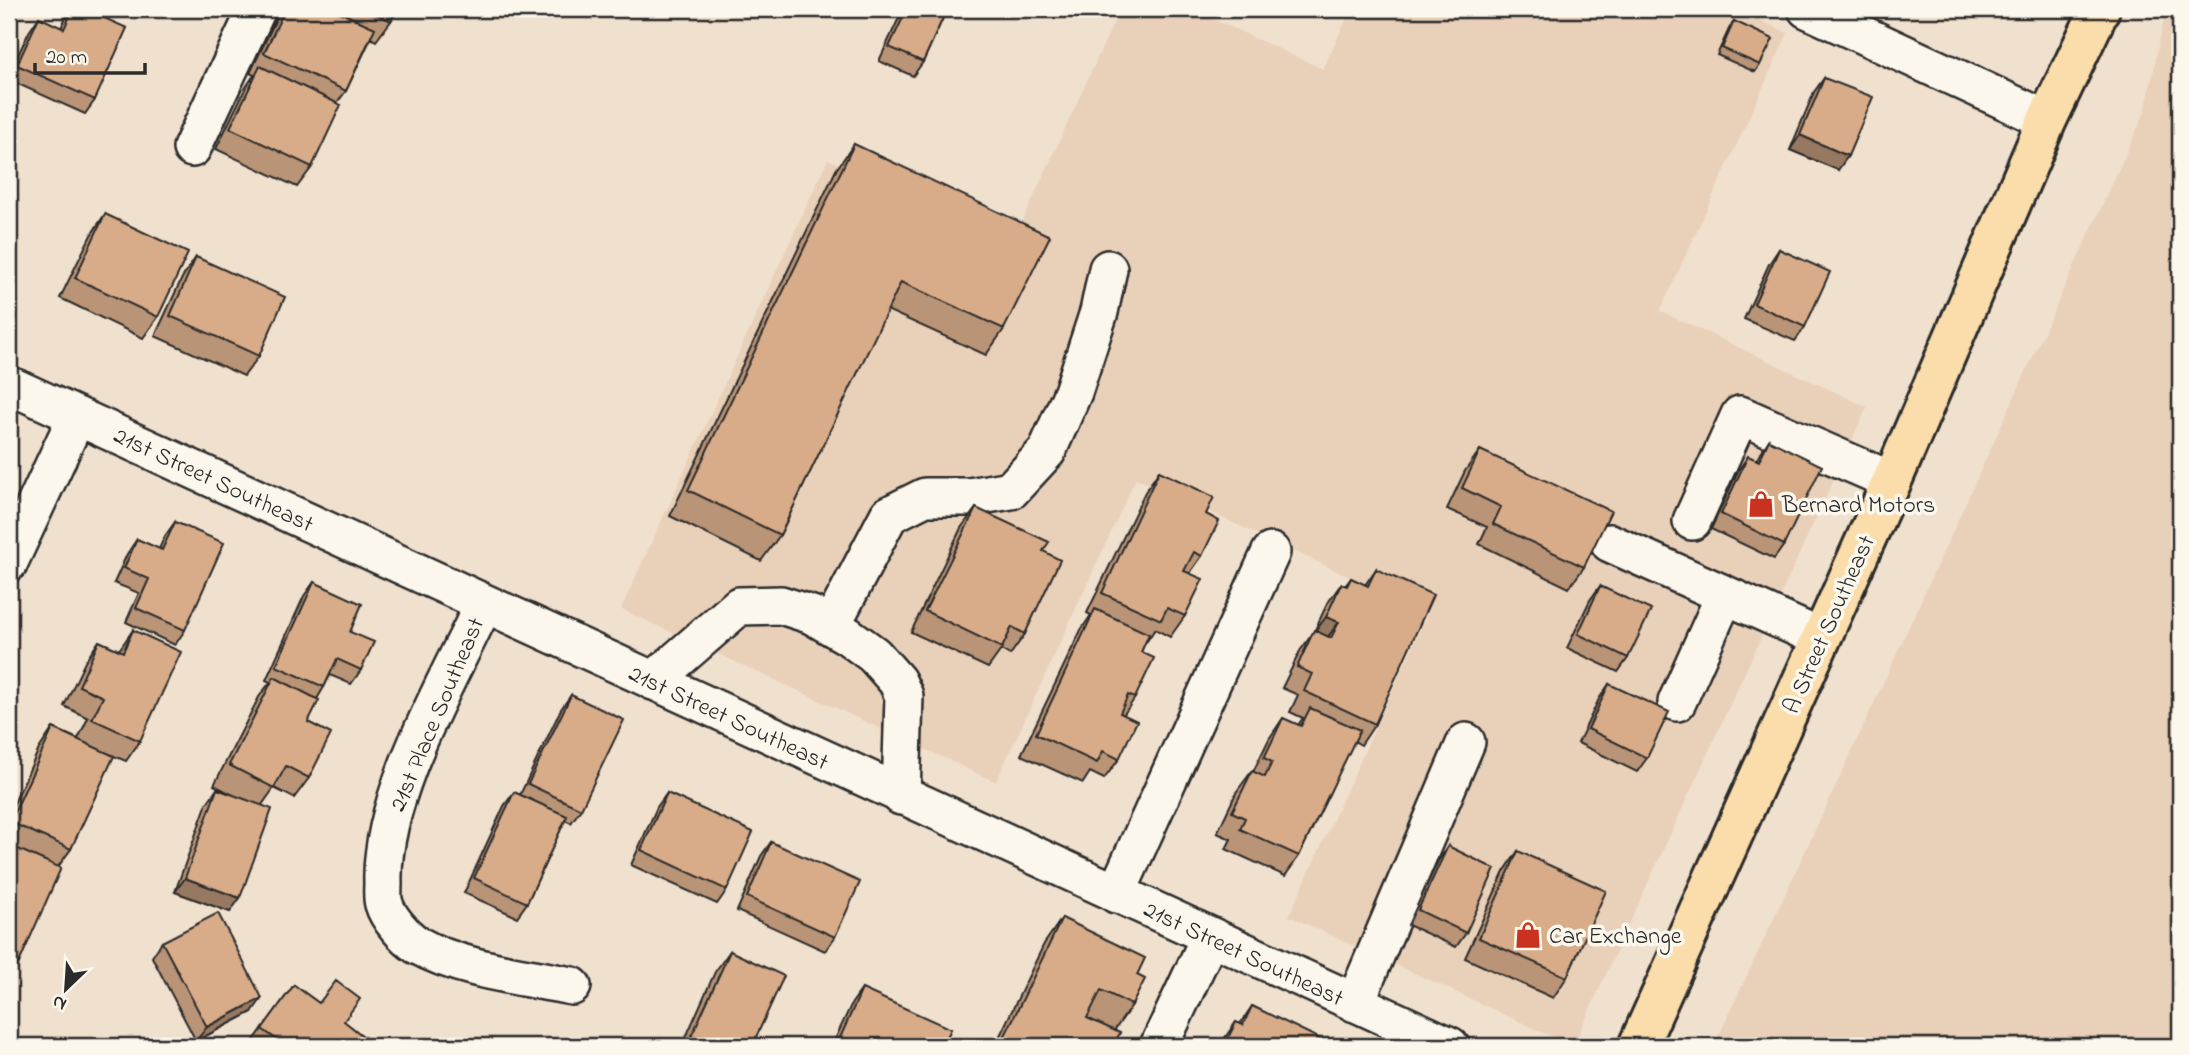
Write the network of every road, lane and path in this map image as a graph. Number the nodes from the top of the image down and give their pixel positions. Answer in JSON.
{"nodes":[{"id":1,"x":257,"y":9,"type":"edge"},
{"id":2,"x":1807,"y":9,"type":"edge"},
{"id":3,"x":2100,"y":9,"type":"edge"},
{"id":4,"x":2047,"y":120,"type":"junction"},
{"id":5,"x":192,"y":148,"type":"dead end"},
{"id":6,"x":1108,"y":269,"type":"dead end"},
{"id":7,"x":9,"y":385,"type":"edge"},
{"id":8,"x":77,"y":416,"type":"junction"},
{"id":9,"x":1892,"y":481,"type":"junction"},
{"id":10,"x":1692,"y":521,"type":"dead end"},
{"id":11,"x":1610,"y":543,"type":"edge"},
{"id":12,"x":1271,"y":552,"type":"dead end"},
{"id":13,"x":9,"y":562,"type":"edge"},
{"id":14,"x":1725,"y":595,"type":"junction"},
{"id":15,"x":484,"y":604,"type":"junction"},
{"id":16,"x":831,"y":626,"type":"junction"},
{"id":17,"x":1821,"y":638,"type":"junction"},
{"id":18,"x":653,"y":681,"type":"junction"},
{"id":19,"x":1677,"y":702,"type":"dead end"},
{"id":20,"x":1466,"y":742,"type":"dead end"},
{"id":21,"x":901,"y":796,"type":"junction"},
{"id":22,"x":1116,"y":894,"type":"junction"},
{"id":23,"x":1210,"y":937,"type":"junction"},
{"id":24,"x":572,"y":986,"type":"dead end"},
{"id":25,"x":1354,"y":1003,"type":"junction"},
{"id":26,"x":1159,"y":1046,"type":"edge"},
{"id":27,"x":1450,"y":1046,"type":"edge"},
{"id":28,"x":1638,"y":1046,"type":"edge"}],
"edges":[{"from":1,"to":5,"type":"street"},
{"from":2,"to":4,"type":"street"},
{"from":3,"to":4,"type":"main road","name":"A Street Southeast"},
{"from":4,"to":9,"type":"main road","name":"A Street Southeast"},
{"from":6,"to":16,"type":"street"},
{"from":7,"to":8,"type":"street","name":"21st Street Southeast"},
{"from":8,"to":13,"type":"street"},
{"from":8,"to":15,"type":"street","name":"21st Street Southeast"},
{"from":9,"to":10,"type":"street"},
{"from":9,"to":17,"type":"main road","name":"A Street Southeast"},
{"from":11,"to":14,"type":"street"},
{"from":12,"to":22,"type":"street"},
{"from":14,"to":17,"type":"street"},
{"from":14,"to":19,"type":"street"},
{"from":15,"to":18,"type":"street","name":"21st Street Southeast"},
{"from":15,"to":24,"type":"street","name":"21st Place Southeast"},
{"from":16,"to":18,"type":"street"},
{"from":16,"to":21,"type":"street"},
{"from":17,"to":28,"type":"main road","name":"A Street Southeast"},
{"from":18,"to":21,"type":"street","name":"21st Street Southeast"},
{"from":20,"to":25,"type":"street"},
{"from":21,"to":22,"type":"street","name":"21st Street Southeast"},
{"from":22,"to":23,"type":"street","name":"21st Street Southeast"},
{"from":23,"to":25,"type":"street","name":"21st Street Southeast"},
{"from":23,"to":26,"type":"street"},
{"from":25,"to":27,"type":"street","name":"21st Street Southeast"}]}
